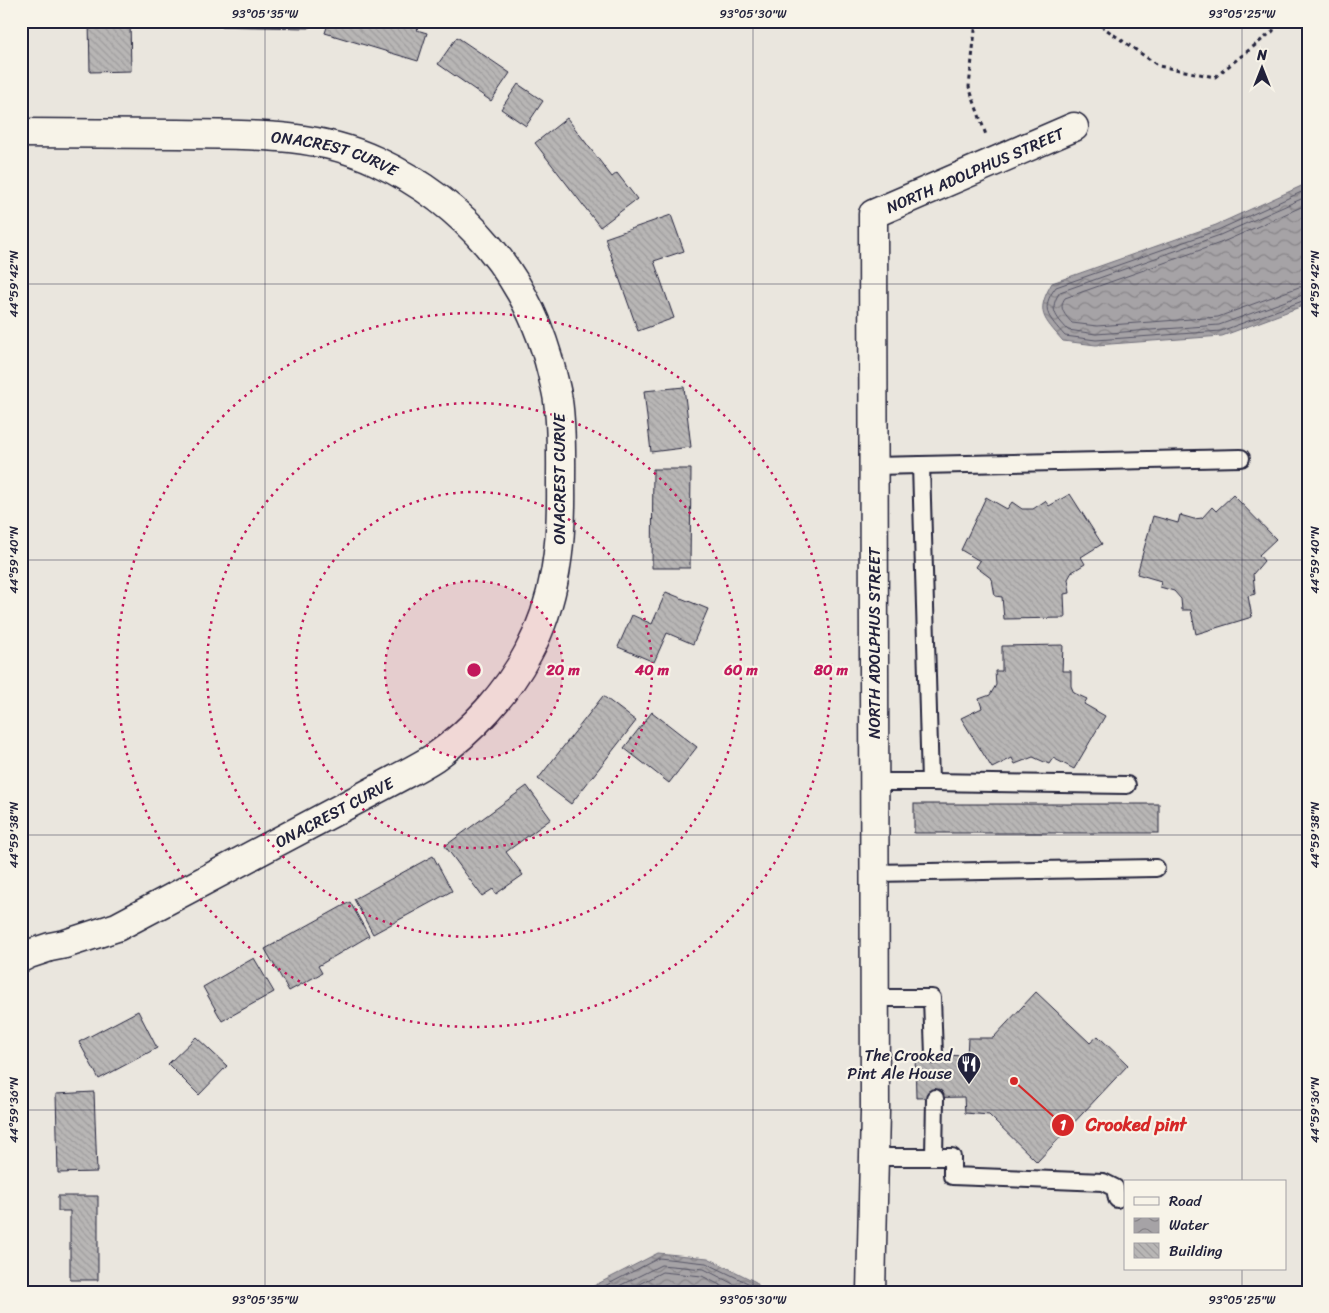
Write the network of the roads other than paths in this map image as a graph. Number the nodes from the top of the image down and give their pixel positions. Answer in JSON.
{"nodes":[{"id":1,"x":1074,"y":127,"type":"dead end"},
{"id":2,"x":21,"y":133,"type":"edge"},
{"id":3,"x":1241,"y":458,"type":"dead end"},
{"id":4,"x":921,"y":465,"type":"junction"},
{"id":5,"x":874,"y":466,"type":"junction"},
{"id":6,"x":874,"y":782,"type":"junction"},
{"id":7,"x":930,"y":782,"type":"junction"},
{"id":8,"x":1127,"y":785,"type":"dead end"},
{"id":9,"x":1156,"y":868,"type":"dead end"},
{"id":10,"x":874,"y":873,"type":"junction"},
{"id":11,"x":21,"y":958,"type":"edge"},
{"id":12,"x":875,"y":998,"type":"junction"},
{"id":13,"x":934,"y":1055,"type":"dead end"},
{"id":14,"x":935,"y":1098,"type":"dead end"},
{"id":15,"x":874,"y":1157,"type":"junction"},
{"id":16,"x":934,"y":1157,"type":"junction"},
{"id":17,"x":1117,"y":1199,"type":"dead end"},
{"id":18,"x":871,"y":1292,"type":"edge"}],
"edges":[{"from":1,"to":5,"type":"street","name":"NORTH ADOLPHUS STREET"},
{"from":2,"to":11,"type":"street","name":"ONACREST CURVE"},
{"from":3,"to":4,"type":"lane"},
{"from":4,"to":5,"type":"lane"},
{"from":4,"to":7,"type":"lane"},
{"from":5,"to":6,"type":"street","name":"NORTH ADOLPHUS STREET"},
{"from":6,"to":7,"type":"lane"},
{"from":6,"to":10,"type":"street","name":"NORTH ADOLPHUS STREET"},
{"from":7,"to":8,"type":"lane"},
{"from":9,"to":10,"type":"lane"},
{"from":10,"to":12,"type":"street","name":"NORTH ADOLPHUS STREET"},
{"from":12,"to":13,"type":"lane"},
{"from":12,"to":15,"type":"street","name":"NORTH ADOLPHUS STREET"},
{"from":14,"to":16,"type":"lane"},
{"from":15,"to":16,"type":"lane"},
{"from":15,"to":18,"type":"street","name":"NORTH ADOLPHUS STREET"},
{"from":16,"to":17,"type":"lane"}]}
